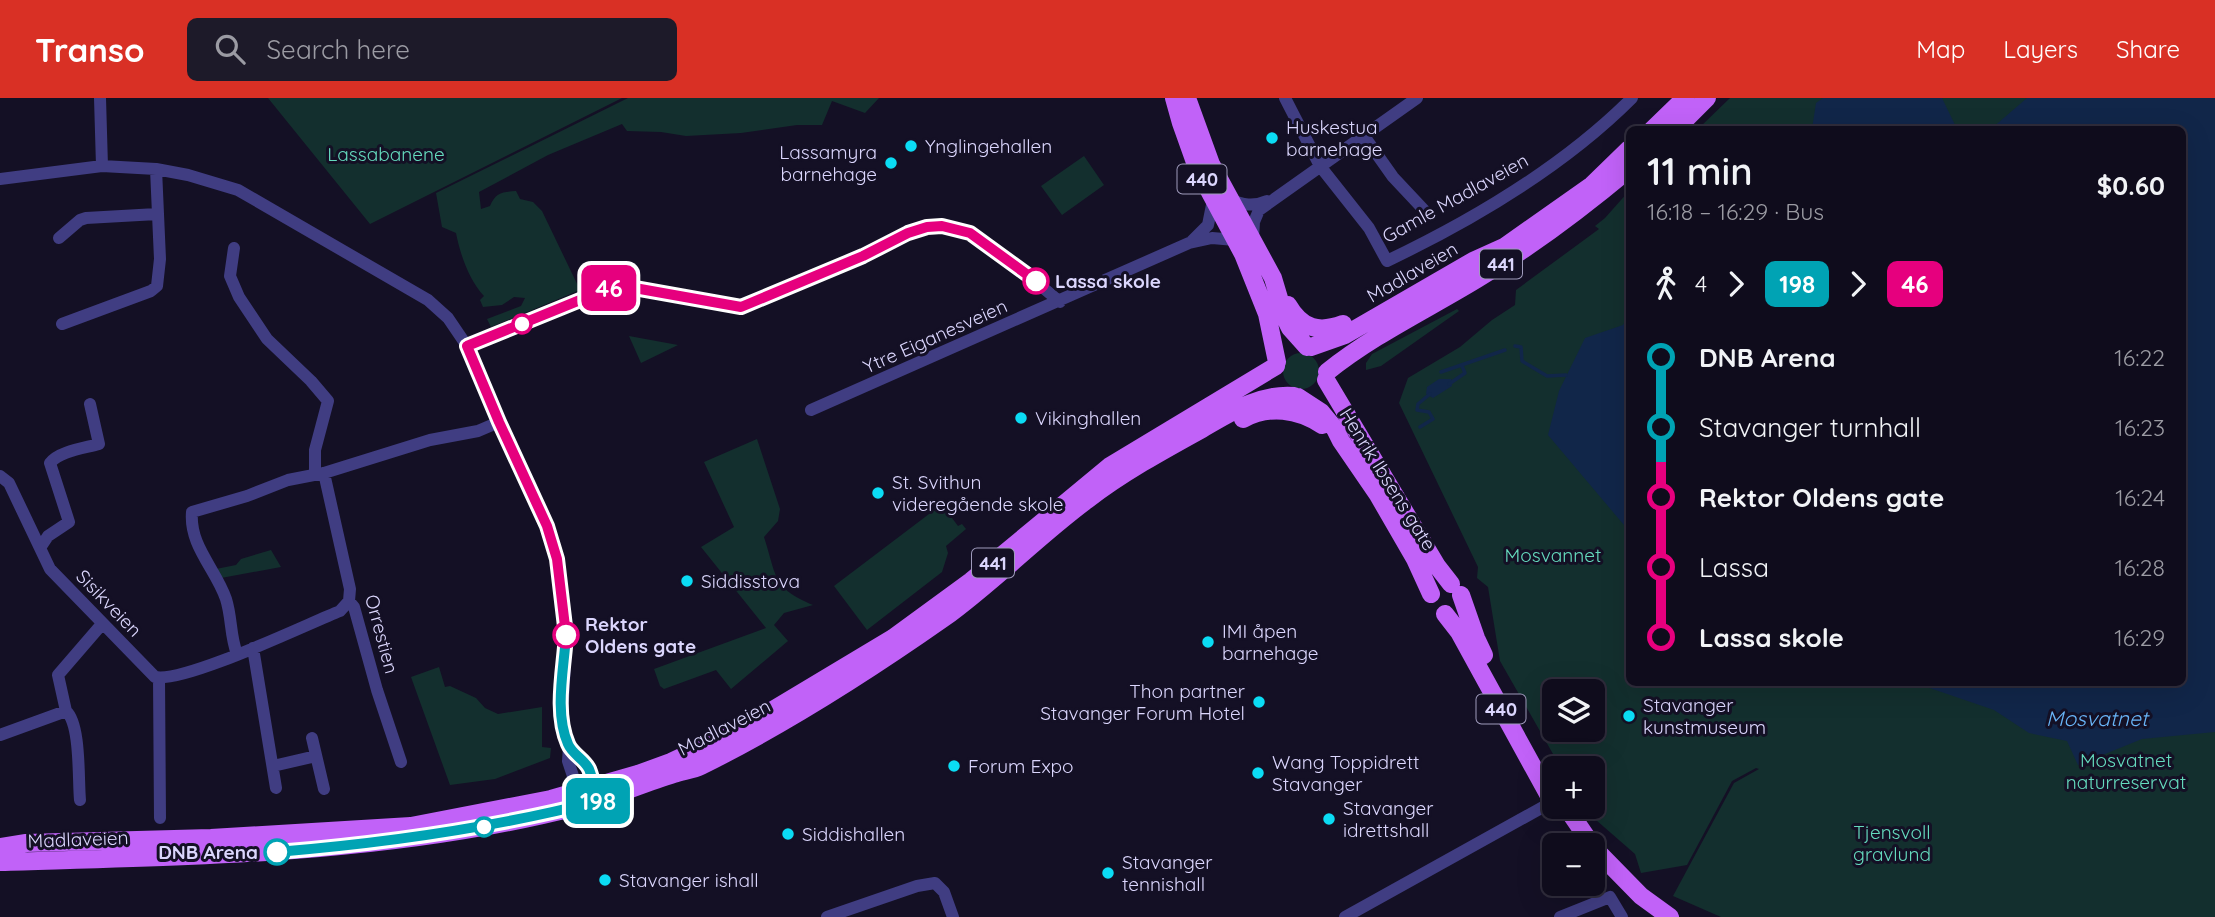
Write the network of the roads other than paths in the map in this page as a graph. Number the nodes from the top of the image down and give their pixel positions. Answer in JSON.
{"nodes":[{"id":1,"x":100,"y":98,"type":"edge"},
{"id":2,"x":1174,"y":98,"type":"edge"},
{"id":3,"x":1187,"y":98,"type":"edge"},
{"id":4,"x":1284,"y":98,"type":"edge"},
{"id":5,"x":1417,"y":98,"type":"edge"},
{"id":6,"x":1632,"y":98,"type":"edge"},
{"id":7,"x":1685,"y":98,"type":"edge"},
{"id":8,"x":1707,"y":98,"type":"edge"},
{"id":9,"x":1656,"y":126,"type":"edge"},
{"id":10,"x":1679,"y":126,"type":"edge"},
{"id":11,"x":1364,"y":136,"type":"junction"},
{"id":12,"x":1626,"y":152,"type":"edge"},
{"id":13,"x":102,"y":166,"type":"junction"},
{"id":14,"x":1320,"y":166,"type":"junction"},
{"id":15,"x":156,"y":169,"type":"junction"},
{"id":16,"x":1626,"y":171,"type":"edge"},
{"id":17,"x":0,"y":179,"type":"edge"},
{"id":18,"x":1274,"y":198,"type":"junction"},
{"id":19,"x":1221,"y":200,"type":"junction"},
{"id":20,"x":1424,"y":210,"type":"dead end"},
{"id":21,"x":157,"y":214,"type":"junction"},
{"id":22,"x":59,"y":238,"type":"dead end"},
{"id":23,"x":1244,"y":239,"type":"junction"},
{"id":24,"x":1189,"y":243,"type":"junction"},
{"id":25,"x":233,"y":248,"type":"dead end"},
{"id":26,"x":1273,"y":278,"type":"junction"},
{"id":27,"x":1060,"y":302,"type":"junction"},
{"id":28,"x":1368,"y":322,"type":"junction"},
{"id":29,"x":62,"y":324,"type":"dead end"},
{"id":30,"x":467,"y":346,"type":"junction"},
{"id":31,"x":1309,"y":347,"type":"junction"},
{"id":32,"x":1276,"y":364,"type":"junction"},
{"id":33,"x":1326,"y":376,"type":"junction"},
{"id":34,"x":1296,"y":396,"type":"junction"},
{"id":35,"x":90,"y":404,"type":"dead end"},
{"id":36,"x":811,"y":410,"type":"dead end"},
{"id":37,"x":1222,"y":417,"type":"junction"},
{"id":38,"x":499,"y":422,"type":"junction"},
{"id":39,"x":1340,"y":441,"type":"junction"},
{"id":40,"x":319,"y":473,"type":"junction"},
{"id":41,"x":0,"y":476,"type":"edge"},
{"id":42,"x":40,"y":548,"type":"junction"},
{"id":43,"x":1456,"y":590,"type":"junction"},
{"id":44,"x":1431,"y":594,"type":"junction"},
{"id":45,"x":349,"y":601,"type":"junction"},
{"id":46,"x":1445,"y":614,"type":"junction"},
{"id":47,"x":102,"y":624,"type":"junction"},
{"id":48,"x":253,"y":648,"type":"junction"},
{"id":49,"x":237,"y":654,"type":"junction"},
{"id":50,"x":159,"y":678,"type":"junction"},
{"id":51,"x":66,"y":711,"type":"junction"},
{"id":52,"x":0,"y":735,"type":"edge"},
{"id":53,"x":312,"y":738,"type":"dead end"},
{"id":54,"x":316,"y":756,"type":"junction"},
{"id":55,"x":401,"y":762,"type":"dead end"},
{"id":56,"x":273,"y":766,"type":"junction"},
{"id":57,"x":1542,"y":772,"type":"edge"},
{"id":58,"x":1542,"y":777,"type":"edge"},
{"id":59,"x":276,"y":788,"type":"dead end"},
{"id":60,"x":324,"y":789,"type":"dead end"},
{"id":61,"x":590,"y":793,"type":"junction"},
{"id":62,"x":80,"y":800,"type":"dead end"},
{"id":63,"x":1542,"y":809,"type":"edge"},
{"id":64,"x":160,"y":818,"type":"dead end"},
{"id":65,"x":1570,"y":819,"type":"edge"},
{"id":66,"x":1582,"y":833,"type":"edge"},
{"id":67,"x":0,"y":844,"type":"edge"},
{"id":68,"x":1605,"y":859,"type":"edge"},
{"id":69,"x":0,"y":862,"type":"edge"},
{"id":70,"x":1605,"y":876,"type":"edge"},
{"id":71,"x":831,"y":916,"type":"edge"},
{"id":72,"x":953,"y":917,"type":"edge"},
{"id":73,"x":1345,"y":917,"type":"edge"},
{"id":74,"x":1560,"y":917,"type":"edge"},
{"id":75,"x":1622,"y":917,"type":"edge"},
{"id":76,"x":1653,"y":917,"type":"edge"},
{"id":77,"x":1670,"y":917,"type":"edge"}],
"edges":[{"from":1,"to":13,"type":"street"},
{"from":2,"to":19,"type":"main road","number":"440"},
{"from":3,"to":19,"type":"main road","number":"440"},
{"from":4,"to":14,"type":"street"},
{"from":5,"to":11,"type":"street"},
{"from":6,"to":14,"type":"street","name":"Gamle Madlaveien"},
{"from":7,"to":9,"type":"main road"},
{"from":8,"to":10,"type":"main road"},
{"from":11,"to":14,"type":"street"},
{"from":11,"to":20,"type":"street"},
{"from":12,"to":28,"type":"main road","name":"Madlaveien","number":"441"},
{"from":13,"to":15,"type":"street"},
{"from":13,"to":17,"type":"street"},
{"from":14,"to":18,"type":"street"},
{"from":15,"to":21,"type":"street"},
{"from":15,"to":30,"type":"street"},
{"from":16,"to":33,"type":"main road","name":"Madlaveien","number":"441"},
{"from":18,"to":19,"type":"street"},
{"from":18,"to":23,"type":"street"},
{"from":19,"to":23,"type":"main road","number":"440"},
{"from":19,"to":24,"type":"street","name":"Ytre Eiganesveien"},
{"from":21,"to":22,"type":"street"},
{"from":21,"to":29,"type":"street"},
{"from":23,"to":24,"type":"street","name":"Ytre Eiganesveien"},
{"from":23,"to":26,"type":"main road","number":"440"},
{"from":23,"to":32,"type":"main road","number":"440"},
{"from":24,"to":27,"type":"street","name":"Ytre Eiganesveien"},
{"from":25,"to":40,"type":"street","name":"Orrestien"},
{"from":26,"to":28,"type":"main road","number":"441"},
{"from":26,"to":31,"type":"main road","number":"440"},
{"from":27,"to":30,"type":"street"},
{"from":27,"to":36,"type":"street","name":"Ytre Eiganesveien"},
{"from":28,"to":31,"type":"main road","name":"Madlaveien","number":"441"},
{"from":30,"to":38,"type":"street"},
{"from":31,"to":32,"type":"main road","number":"441"},
{"from":31,"to":33,"type":"main road"},
{"from":32,"to":34,"type":"main road"},
{"from":32,"to":61,"type":"main road","name":"Madlaveien","number":"441"},
{"from":33,"to":34,"type":"main road","number":"441"},
{"from":33,"to":43,"type":"main road","name":"Henrik Ibsens gate","number":"440"},
{"from":34,"to":37,"type":"main road","name":"Madlaveien","number":"441"},
{"from":34,"to":39,"type":"main road","name":"Henrik Ibsens gate","number":"440"},
{"from":35,"to":42,"type":"street"},
{"from":37,"to":39,"type":"main road","number":"441"},
{"from":37,"to":61,"type":"main road","name":"Madlaveien","number":"441"},
{"from":38,"to":40,"type":"street"},
{"from":38,"to":61,"type":"street"},
{"from":39,"to":44,"type":"main road","name":"Henrik Ibsens gate","number":"440"},
{"from":40,"to":45,"type":"street","name":"Orrestien"},
{"from":40,"to":49,"type":"street"},
{"from":41,"to":42,"type":"street","name":"Sisikveien"},
{"from":42,"to":47,"type":"street","name":"Sisikveien"},
{"from":43,"to":44,"type":"main road"},
{"from":43,"to":46,"type":"main road"},
{"from":43,"to":57,"type":"main road","name":"Henrik Ibsens gate","number":"440"},
{"from":44,"to":46,"type":"main road","number":"440"},
{"from":45,"to":48,"type":"street"},
{"from":45,"to":55,"type":"street","name":"Orrestien"},
{"from":46,"to":58,"type":"main road","name":"Henrik Ibsens gate","number":"440"},
{"from":47,"to":50,"type":"street","name":"Sisikveien"},
{"from":47,"to":51,"type":"street"},
{"from":48,"to":49,"type":"street"},
{"from":48,"to":56,"type":"street"},
{"from":49,"to":50,"type":"street"},
{"from":50,"to":64,"type":"street"},
{"from":51,"to":52,"type":"street"},
{"from":51,"to":62,"type":"street"},
{"from":53,"to":54,"type":"street"},
{"from":54,"to":56,"type":"street"},
{"from":54,"to":60,"type":"street"},
{"from":56,"to":59,"type":"street"},
{"from":61,"to":67,"type":"main road","name":"Madlaveien","number":"441"},
{"from":61,"to":69,"type":"main road","name":"Madlaveien","number":"441"},
{"from":63,"to":73,"type":"street"},
{"from":65,"to":66,"type":"main road","name":"Henrik Ibsens gate","number":"440"},
{"from":68,"to":77,"type":"main road","name":"Henrik Ibsens gate","number":"440"},
{"from":70,"to":76,"type":"main road"},
{"from":71,"to":72,"type":"street"},
{"from":74,"to":75,"type":"street"}]}
